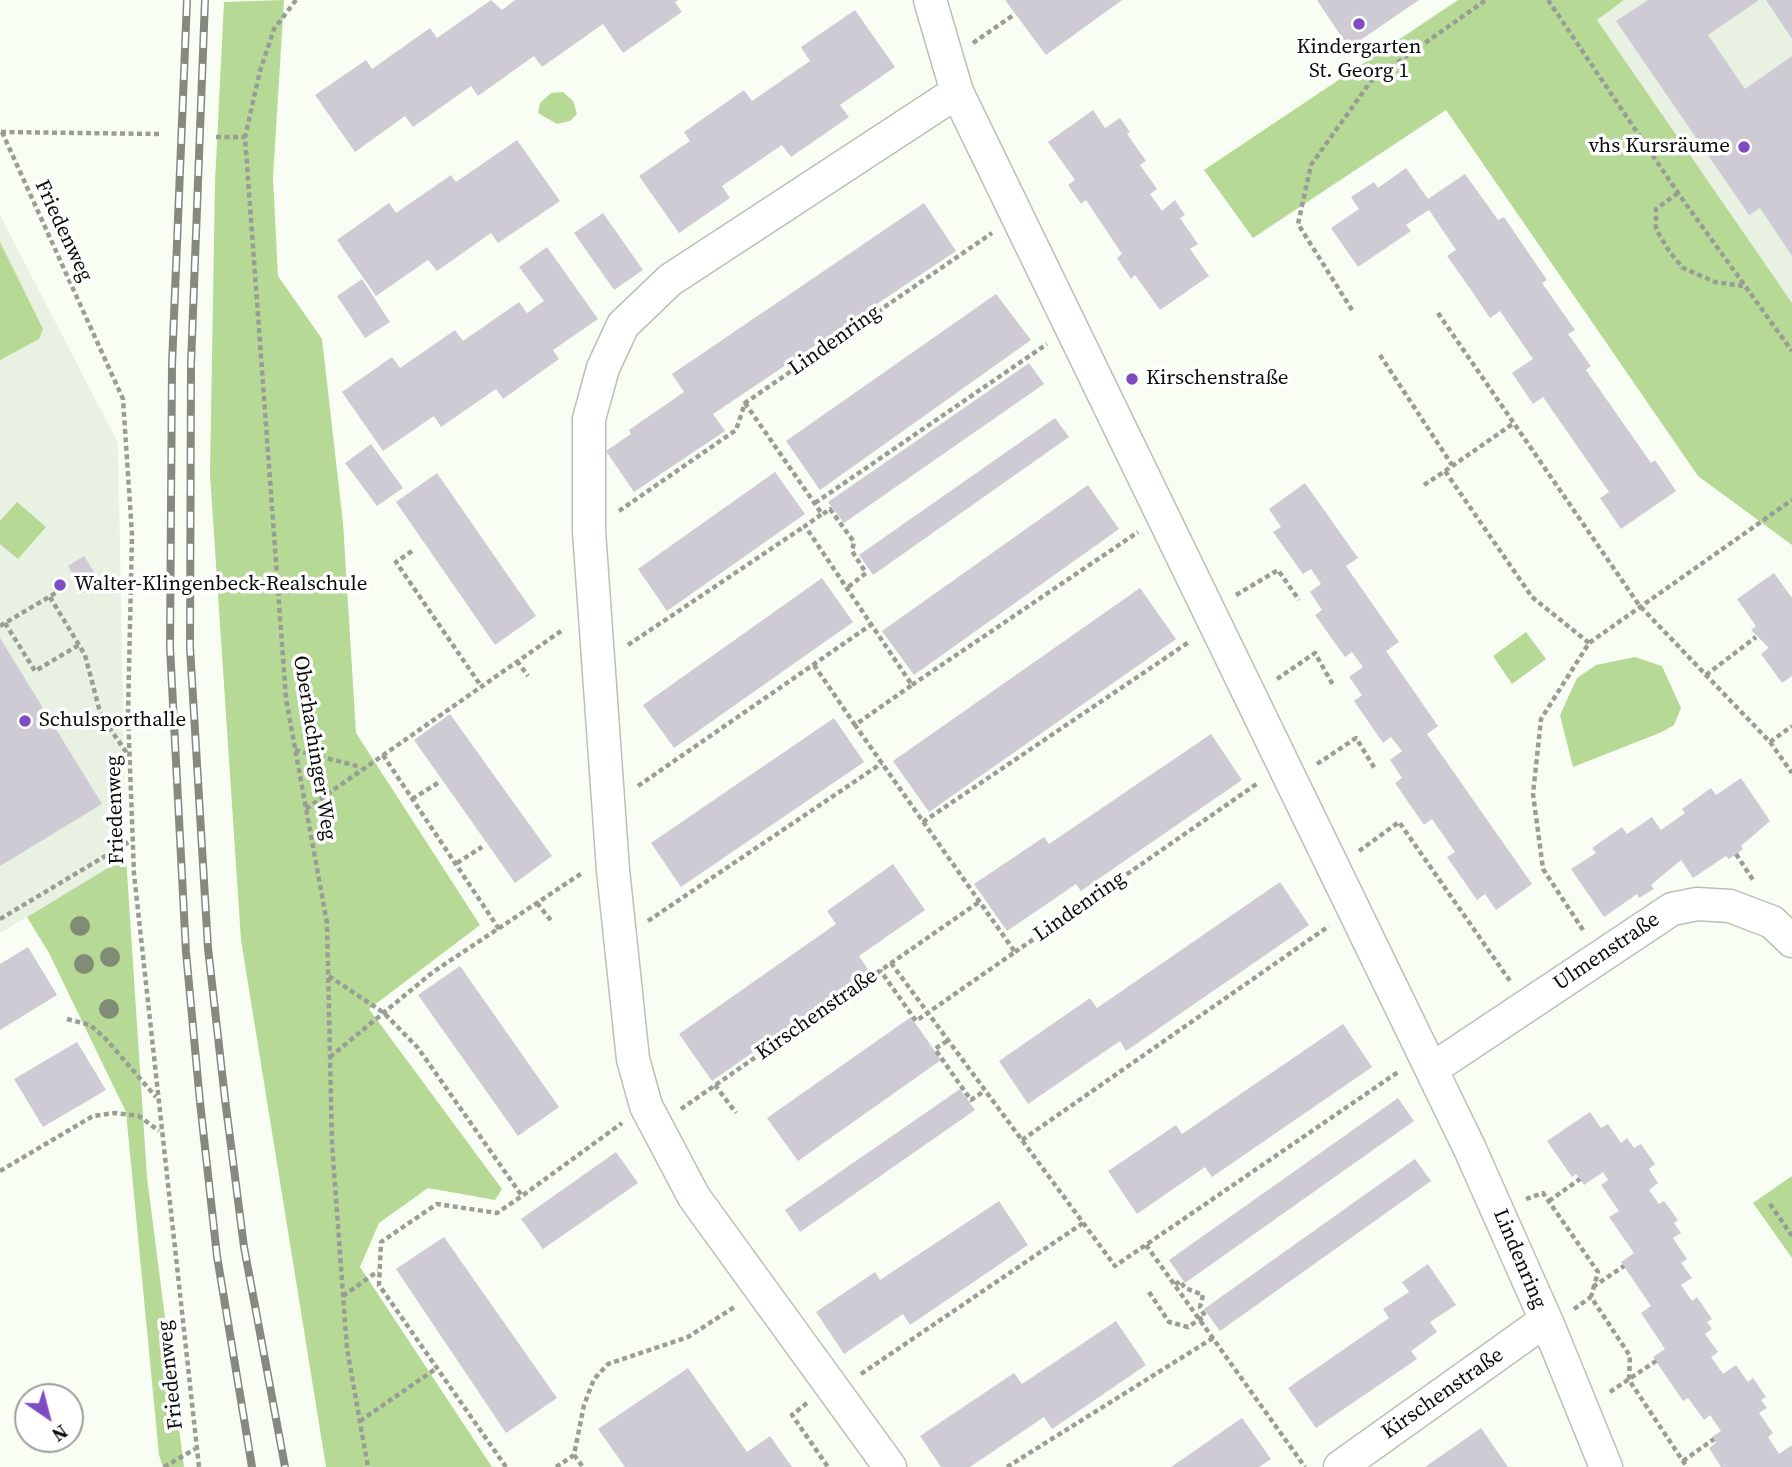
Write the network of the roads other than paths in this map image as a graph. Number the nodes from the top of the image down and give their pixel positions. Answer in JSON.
{"nodes":[{"id":1,"x":930,"y":0,"type":"edge"},
{"id":2,"x":957,"y":93,"type":"junction"},
{"id":3,"x":1792,"y":941,"type":"edge"},
{"id":4,"x":1429,"y":1061,"type":"junction"},
{"id":5,"x":1546,"y":1320,"type":"junction"},
{"id":6,"x":890,"y":1467,"type":"edge"},
{"id":7,"x":1340,"y":1467,"type":"edge"},
{"id":8,"x":1606,"y":1467,"type":"edge"}],
"edges":[{"from":1,"to":2,"type":"street","name":"Lindenring"},
{"from":2,"to":4,"type":"street","name":"Lindenring"},
{"from":2,"to":6,"type":"street"},
{"from":3,"to":4,"type":"street","name":"Ulmenstraße"},
{"from":4,"to":5,"type":"street","name":"Lindenring"},
{"from":5,"to":7,"type":"street","name":"Kirschenstraße"},
{"from":5,"to":8,"type":"street","name":"Lindenring"}]}
